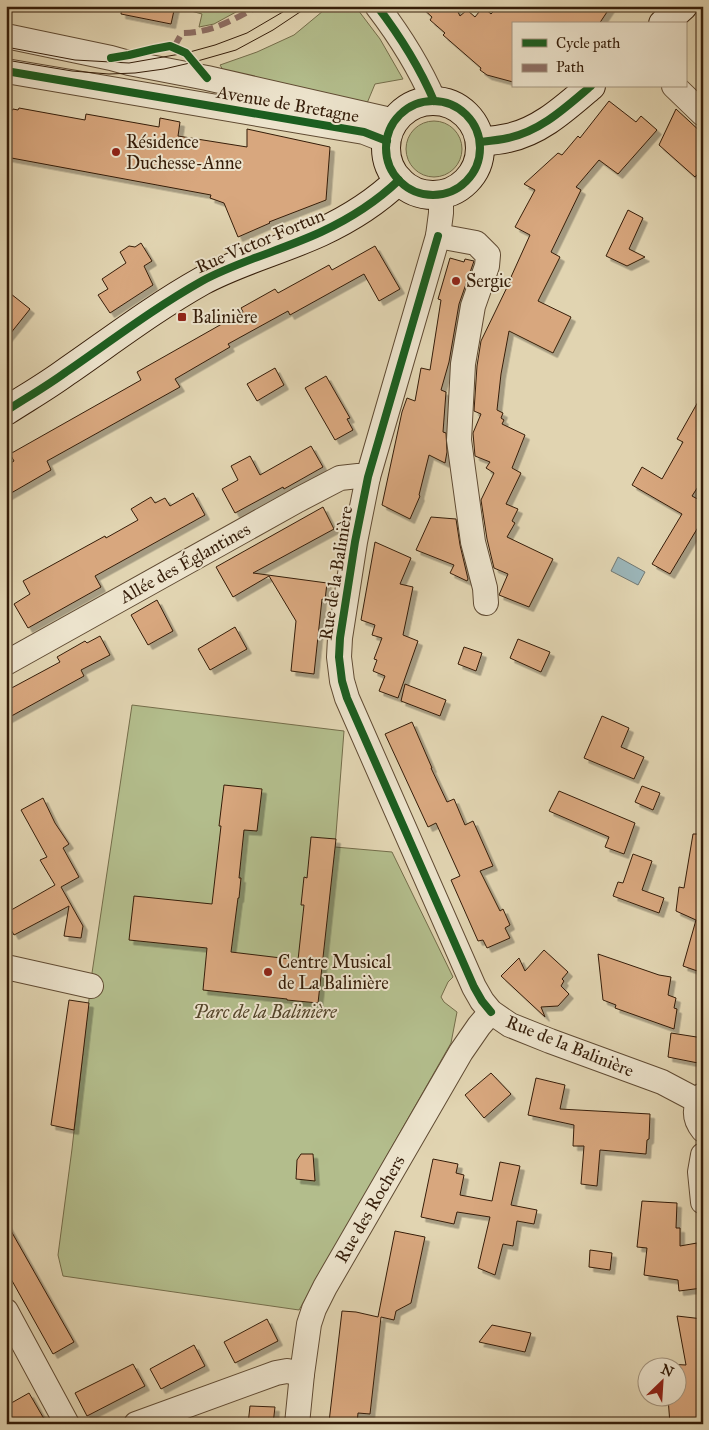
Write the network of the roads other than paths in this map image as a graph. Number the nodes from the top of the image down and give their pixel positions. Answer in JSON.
{"nodes":[{"id":1,"x":377,"y":6,"type":"edge"},
{"id":2,"x":683,"y":6,"type":"edge"},
{"id":3,"x":665,"y":22,"type":"edge"},
{"id":4,"x":6,"y":36,"type":"edge"},
{"id":5,"x":6,"y":72,"type":"edge"},
{"id":6,"x":589,"y":88,"type":"edge"},
{"id":7,"x":676,"y":88,"type":"edge"},
{"id":8,"x":434,"y":101,"type":"junction"},
{"id":9,"x":703,"y":114,"type":"edge"},
{"id":10,"x":391,"y":131,"type":"junction"},
{"id":11,"x":480,"y":142,"type":"junction"},
{"id":12,"x":400,"y":180,"type":"junction"},
{"id":13,"x":441,"y":194,"type":"junction"},
{"id":14,"x":438,"y":236,"type":"junction"},
{"id":15,"x":6,"y":411,"type":"edge"},
{"id":16,"x":368,"y":477,"type":"junction"},
{"id":17,"x":486,"y":603,"type":"dead end"},
{"id":18,"x":6,"y":663,"type":"edge"},
{"id":19,"x":6,"y":967,"type":"edge"},
{"id":20,"x":91,"y":986,"type":"dead end"},
{"id":21,"x":491,"y":1012,"type":"junction"},
{"id":22,"x":700,"y":1098,"type":"edge"},
{"id":23,"x":703,"y":1130,"type":"edge"},
{"id":24,"x":703,"y":1155,"type":"edge"},
{"id":25,"x":703,"y":1202,"type":"edge"},
{"id":26,"x":6,"y":1311,"type":"edge"},
{"id":27,"x":302,"y":1374,"type":"junction"},
{"id":28,"x":67,"y":1424,"type":"edge"},
{"id":29,"x":136,"y":1424,"type":"edge"},
{"id":30,"x":297,"y":1424,"type":"edge"}],
"edges":[{"from":1,"to":8,"type":"street"},
{"from":2,"to":3,"type":"street"},
{"from":4,"to":10,"type":"street","name":"Avenue de Bretagne"},
{"from":5,"to":10,"type":"street","name":"Avenue de Bretagne"},
{"from":6,"to":11,"type":"street"},
{"from":7,"to":9,"type":"street"},
{"from":8,"to":10,"type":"street"},
{"from":8,"to":11,"type":"street"},
{"from":10,"to":12,"type":"street"},
{"from":11,"to":13,"type":"street"},
{"from":12,"to":13,"type":"street"},
{"from":12,"to":15,"type":"street","name":"Rue Victor Fortun"},
{"from":13,"to":14,"type":"street","name":"Rue de la Balinière"},
{"from":14,"to":16,"type":"street","name":"Rue de la Balinière"},
{"from":14,"to":17,"type":"street"},
{"from":16,"to":18,"type":"street","name":"Allée des Églantines"},
{"from":16,"to":21,"type":"street","name":"Rue de la Balinière"},
{"from":19,"to":20,"type":"street"},
{"from":21,"to":22,"type":"street","name":"Rue de la Balinière"},
{"from":21,"to":27,"type":"street","name":"Rue des Rochers"},
{"from":22,"to":23,"type":"street"},
{"from":24,"to":25,"type":"street"},
{"from":26,"to":28,"type":"street"},
{"from":27,"to":29,"type":"street"},
{"from":27,"to":30,"type":"street","name":"Rue des Rochers"}]}
